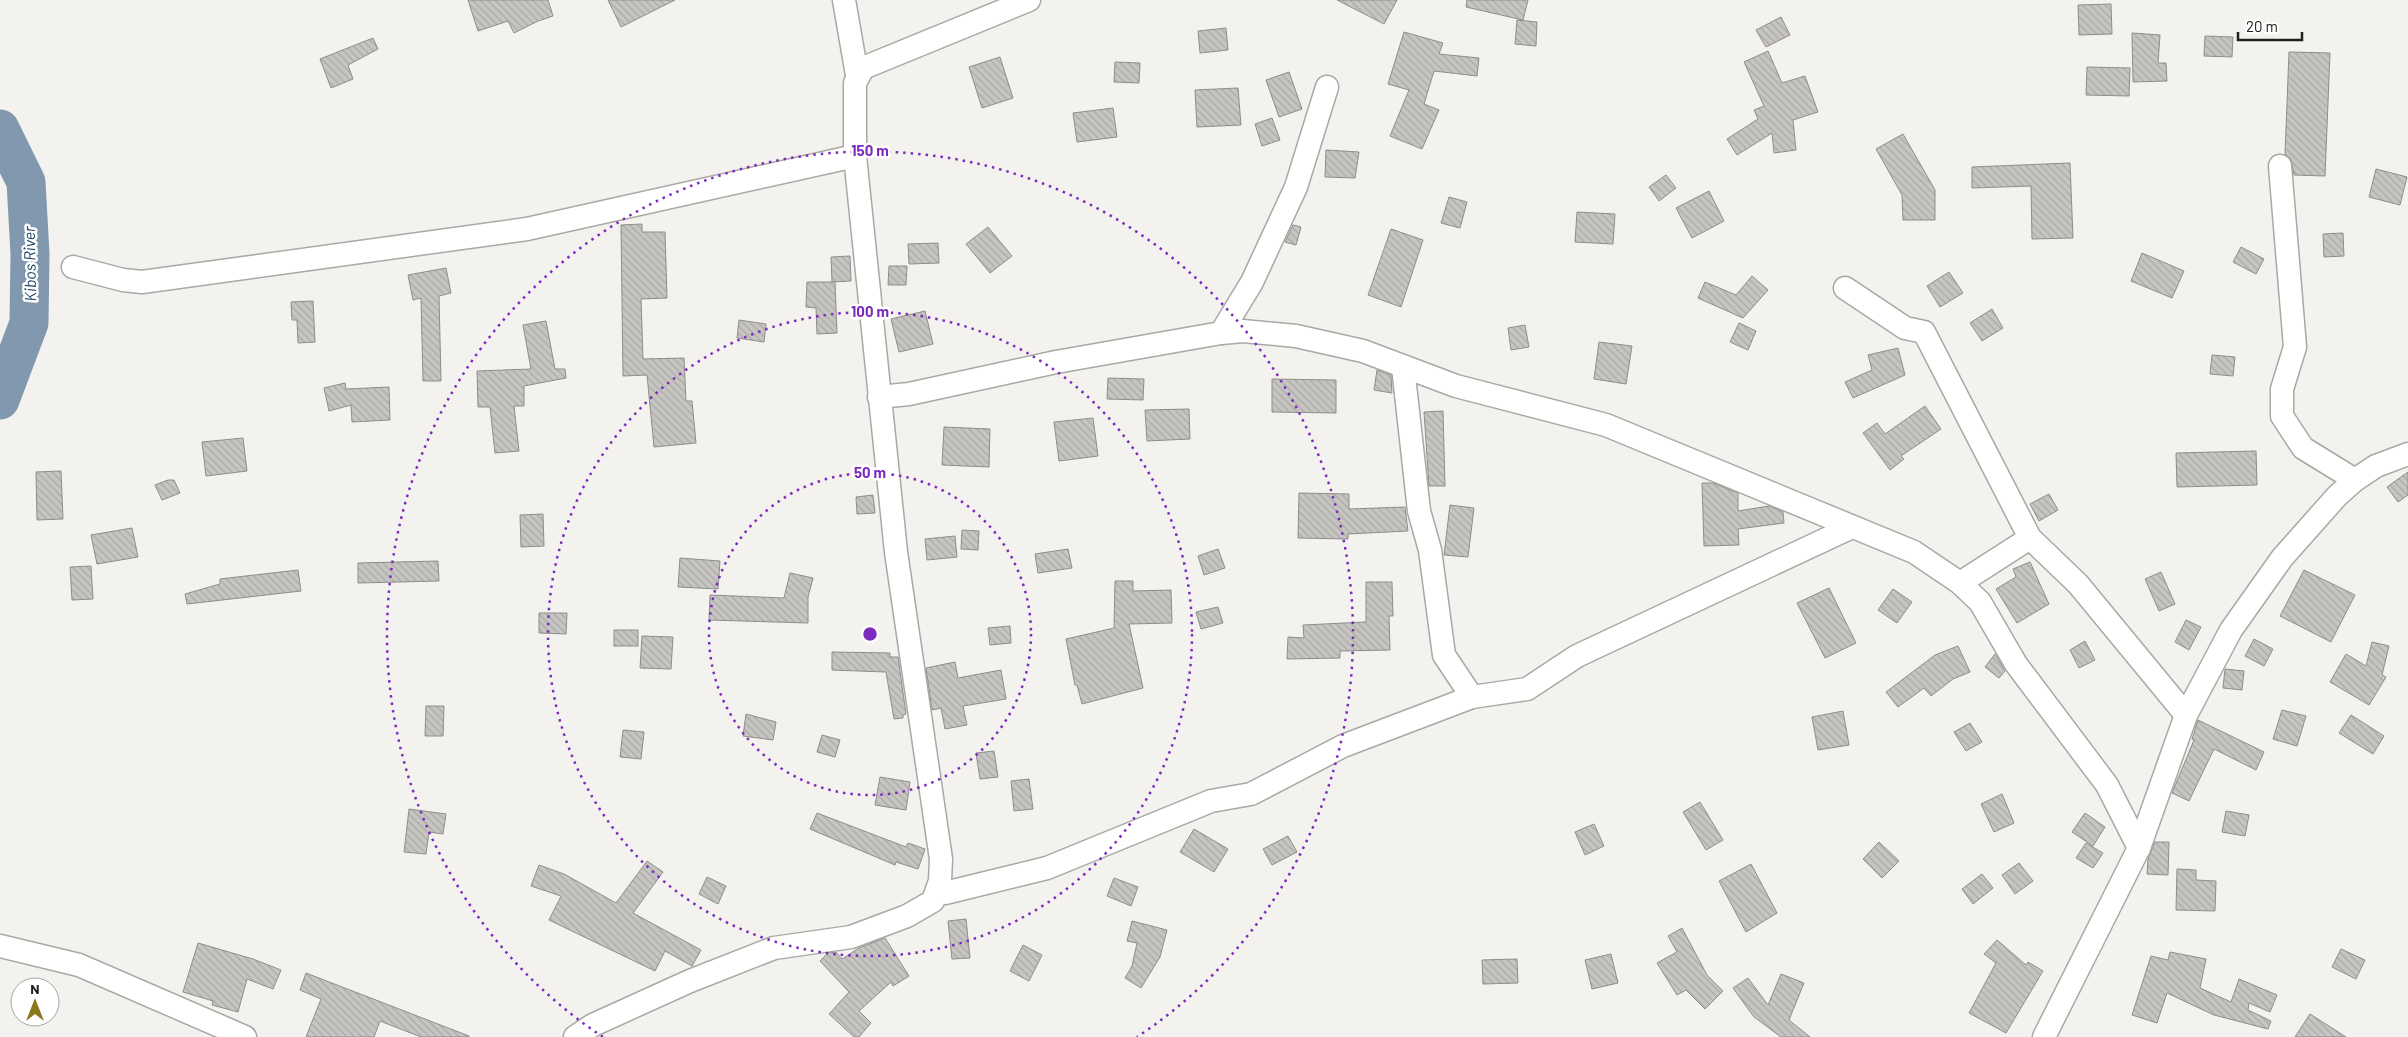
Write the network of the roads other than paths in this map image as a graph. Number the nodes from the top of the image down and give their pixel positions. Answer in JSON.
{"nodes":[{"id":1,"x":844,"y":0,"type":"edge"},
{"id":2,"x":1029,"y":0,"type":"edge"},
{"id":3,"x":857,"y":75,"type":"junction"},
{"id":4,"x":1327,"y":87,"type":"dead end"},
{"id":5,"x":855,"y":156,"type":"junction"},
{"id":6,"x":2280,"y":166,"type":"dead end"},
{"id":7,"x":73,"y":267,"type":"dead end"},
{"id":8,"x":1846,"y":288,"type":"dead end"},
{"id":9,"x":1221,"y":333,"type":"junction"},
{"id":10,"x":1403,"y":367,"type":"junction"},
{"id":11,"x":879,"y":397,"type":"junction"},
{"id":12,"x":2408,"y":454,"type":"edge"},
{"id":13,"x":2355,"y":480,"type":"junction"},
{"id":14,"x":1852,"y":527,"type":"junction"},
{"id":15,"x":2030,"y":538,"type":"junction"},
{"id":16,"x":1960,"y":583,"type":"junction"},
{"id":17,"x":1472,"y":696,"type":"junction"},
{"id":18,"x":2186,"y":715,"type":"junction"},
{"id":19,"x":2139,"y":848,"type":"junction"},
{"id":20,"x":938,"y":891,"type":"junction"},
{"id":21,"x":0,"y":946,"type":"edge"},
{"id":22,"x":245,"y":1037,"type":"edge"},
{"id":23,"x":576,"y":1037,"type":"edge"},
{"id":24,"x":2044,"y":1037,"type":"edge"}],
"edges":[{"from":1,"to":3,"type":"street"},
{"from":2,"to":3,"type":"street"},
{"from":3,"to":5,"type":"street"},
{"from":4,"to":9,"type":"street"},
{"from":5,"to":7,"type":"street"},
{"from":5,"to":11,"type":"street"},
{"from":6,"to":13,"type":"street"},
{"from":8,"to":15,"type":"street"},
{"from":9,"to":10,"type":"street"},
{"from":9,"to":11,"type":"street"},
{"from":10,"to":14,"type":"street"},
{"from":10,"to":17,"type":"street"},
{"from":11,"to":20,"type":"street"},
{"from":12,"to":13,"type":"street"},
{"from":13,"to":18,"type":"street"},
{"from":14,"to":16,"type":"street"},
{"from":14,"to":17,"type":"street"},
{"from":15,"to":16,"type":"street"},
{"from":15,"to":18,"type":"street"},
{"from":16,"to":19,"type":"street"},
{"from":17,"to":20,"type":"street"},
{"from":18,"to":19,"type":"street"},
{"from":19,"to":24,"type":"street"},
{"from":20,"to":23,"type":"street"},
{"from":21,"to":22,"type":"street"}]}
